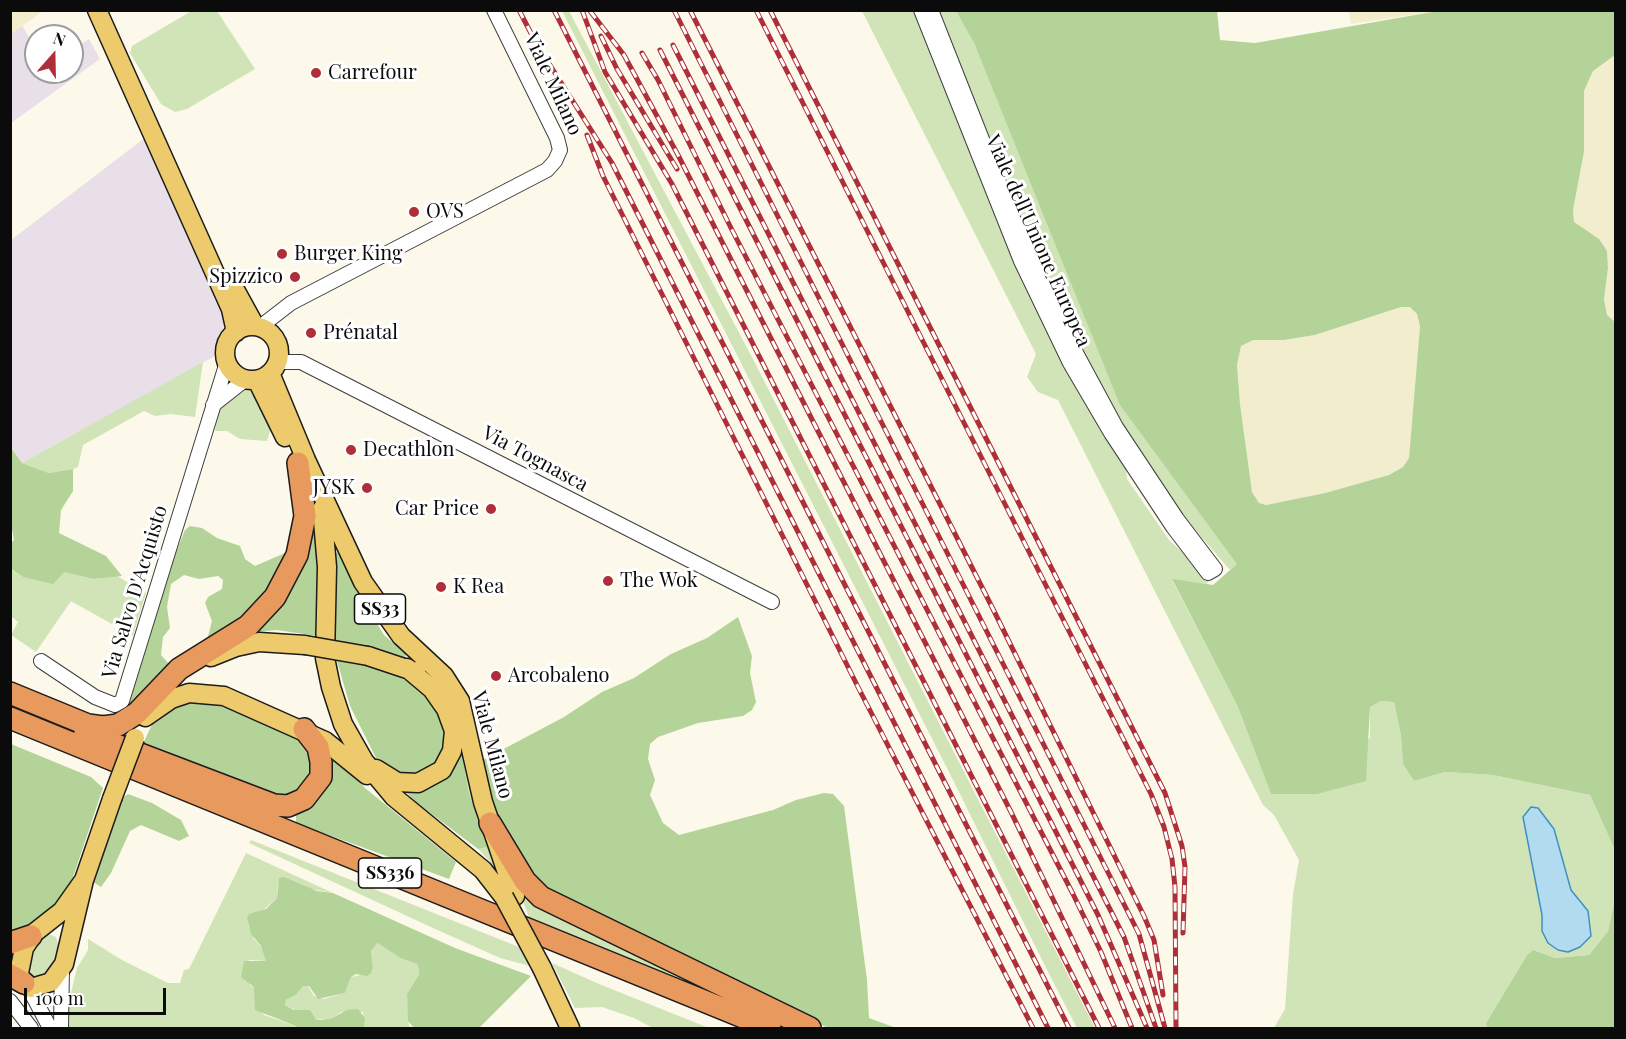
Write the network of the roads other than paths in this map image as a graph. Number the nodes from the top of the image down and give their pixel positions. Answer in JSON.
{"nodes":[{"id":1,"x":97,"y":10,"type":"edge"},
{"id":2,"x":105,"y":10,"type":"edge"},
{"id":3,"x":494,"y":10,"type":"edge"},
{"id":4,"x":921,"y":10,"type":"edge"},
{"id":5,"x":931,"y":10,"type":"edge"},
{"id":6,"x":257,"y":327,"type":"junction"},
{"id":7,"x":236,"y":332,"type":"junction"},
{"id":8,"x":227,"y":362,"type":"junction"},
{"id":9,"x":263,"y":374,"type":"junction"},
{"id":10,"x":213,"y":405,"type":"junction"},
{"id":11,"x":302,"y":462,"type":"junction"},
{"id":12,"x":772,"y":602,"type":"dead end"},
{"id":13,"x":41,"y":661,"type":"dead end"},
{"id":14,"x":407,"y":668,"type":"junction"},
{"id":15,"x":10,"y":693,"type":"edge"},
{"id":16,"x":10,"y":704,"type":"edge"},
{"id":17,"x":145,"y":717,"type":"junction"},
{"id":18,"x":10,"y":718,"type":"edge"},
{"id":19,"x":304,"y":729,"type":"junction"},
{"id":20,"x":10,"y":732,"type":"edge"},
{"id":21,"x":470,"y":743,"type":"junction"},
{"id":22,"x":356,"y":748,"type":"junction"},
{"id":23,"x":394,"y":798,"type":"junction"},
{"id":24,"x":490,"y":823,"type":"junction"},
{"id":25,"x":84,"y":880,"type":"junction"},
{"id":26,"x":510,"y":896,"type":"junction"},
{"id":27,"x":37,"y":933,"type":"junction"},
{"id":28,"x":10,"y":943,"type":"edge"},
{"id":29,"x":64,"y":963,"type":"junction"},
{"id":30,"x":20,"y":981,"type":"edge"},
{"id":31,"x":10,"y":1000,"type":"edge"},
{"id":32,"x":31,"y":1029,"type":"edge"},
{"id":33,"x":50,"y":1029,"type":"edge"},
{"id":34,"x":60,"y":1029,"type":"edge"},
{"id":35,"x":570,"y":1029,"type":"edge"},
{"id":36,"x":735,"y":1029,"type":"edge"},
{"id":37,"x":770,"y":1029,"type":"edge"},
{"id":38,"x":810,"y":1029,"type":"edge"}],
"edges":[{"from":1,"to":7,"type":"main road"},
{"from":2,"to":6,"type":"main road"},
{"from":3,"to":6,"type":"street","name":"Viale Milano"},
{"from":4,"to":5,"type":"street","name":"Viale dell'Unione Europea"},
{"from":6,"to":7,"type":"main road"},
{"from":6,"to":9,"type":"main road"},
{"from":7,"to":8,"type":"main road"},
{"from":8,"to":9,"type":"main road"},
{"from":8,"to":10,"type":"street","name":"Via Salvo D'Acquisto"},
{"from":9,"to":10,"type":"street"},
{"from":9,"to":11,"type":"main road","name":"Viale Milano"},
{"from":9,"to":12,"type":"street","name":"Via Tognasca"},
{"from":10,"to":13,"type":"street","name":"Via Salvo D'Acquisto"},
{"from":11,"to":15,"type":"highway"},
{"from":11,"to":21,"type":"main road","name":"Viale Milano","number":"SS33"},
{"from":11,"to":22,"type":"main road","name":"Viale Milano","number":"SS33"},
{"from":14,"to":17,"type":"main road","bridge":true},
{"from":14,"to":21,"type":"main road"},
{"from":14,"to":22,"type":"main road"},
{"from":16,"to":19,"type":"highway"},
{"from":17,"to":19,"type":"main road"},
{"from":17,"to":25,"type":"main road","bridge":true},
{"from":18,"to":37,"type":"highway","number":"SS336"},
{"from":19,"to":23,"type":"main road"},
{"from":20,"to":36,"type":"highway","number":"SS336"},
{"from":21,"to":24,"type":"main road","name":"Viale Milano","number":"SS33"},
{"from":22,"to":23,"type":"main road","name":"Viale Milano","number":"SS33"},
{"from":23,"to":26,"type":"main road","name":"Viale Milano","number":"SS33"},
{"from":24,"to":26,"type":"main road","name":"Viale Milano","number":"SS33"},
{"from":24,"to":38,"type":"highway"},
{"from":25,"to":27,"type":"main road"},
{"from":25,"to":29,"type":"main road"},
{"from":26,"to":35,"type":"main road","name":"Viale Milano","number":"SS33","bridge":true},
{"from":27,"to":28,"type":"highway"},
{"from":27,"to":29,"type":"main road"},
{"from":27,"to":30,"type":"main road"},
{"from":29,"to":30,"type":"main road"},
{"from":29,"to":34,"type":"street"},
{"from":30,"to":33,"type":"street"},
{"from":31,"to":32,"type":"street"}]}
